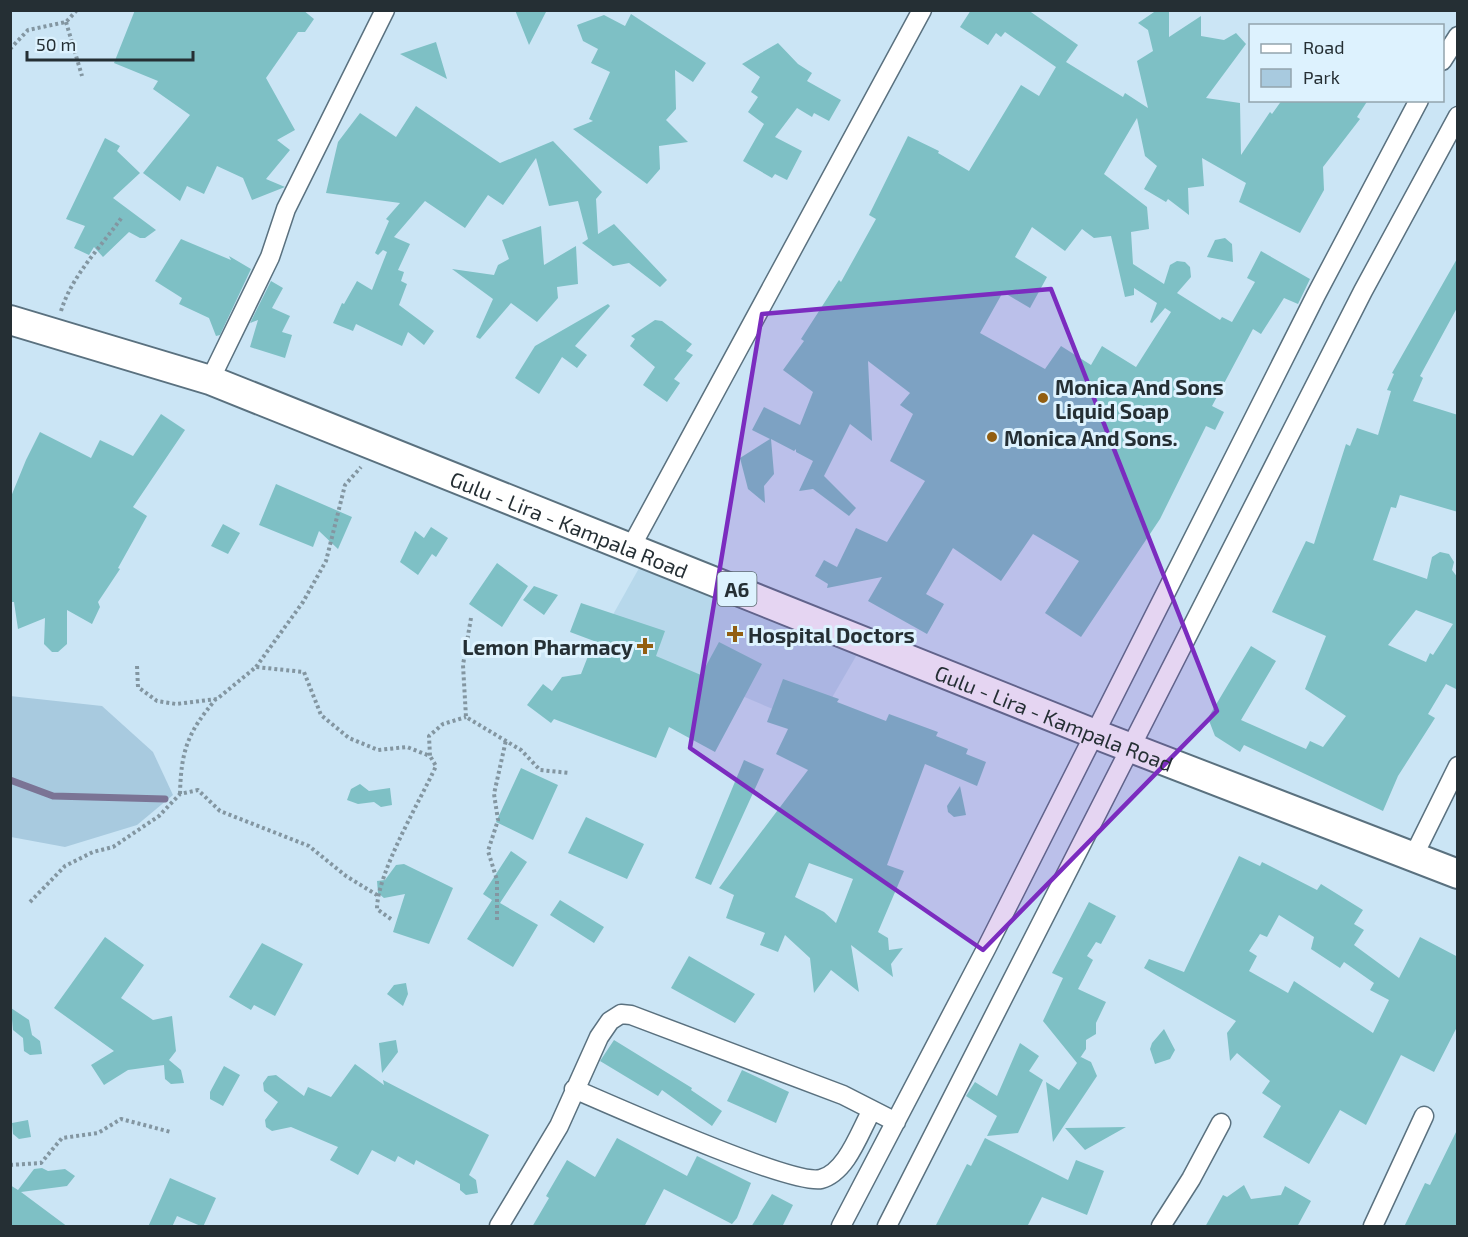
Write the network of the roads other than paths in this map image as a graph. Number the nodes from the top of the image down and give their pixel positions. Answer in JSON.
{"nodes":[{"id":1,"x":385,"y":10,"type":"edge"},
{"id":2,"x":922,"y":10,"type":"edge"},
{"id":3,"x":1458,"y":36,"type":"edge"},
{"id":4,"x":1444,"y":59,"type":"edge"},
{"id":5,"x":1418,"y":102,"type":"edge"},
{"id":6,"x":1458,"y":116,"type":"edge"},
{"id":7,"x":10,"y":320,"type":"edge"},
{"id":8,"x":210,"y":380,"type":"junction"},
{"id":9,"x":631,"y":547,"type":"junction"},
{"id":10,"x":1095,"y":734,"type":"junction"},
{"id":11,"x":1131,"y":747,"type":"junction"},
{"id":12,"x":1458,"y":766,"type":"edge"},
{"id":13,"x":1413,"y":857,"type":"junction"},
{"id":14,"x":1458,"y":874,"type":"edge"},
{"id":15,"x":574,"y":1089,"type":"junction"},
{"id":16,"x":872,"y":1110,"type":"junction"},
{"id":17,"x":1424,"y":1116,"type":"dead end"},
{"id":18,"x":896,"y":1122,"type":"junction"},
{"id":19,"x":1221,"y":1123,"type":"dead end"},
{"id":20,"x":499,"y":1227,"type":"edge"},
{"id":21,"x":841,"y":1227,"type":"edge"},
{"id":22,"x":887,"y":1227,"type":"edge"},
{"id":23,"x":1161,"y":1227,"type":"edge"},
{"id":24,"x":1373,"y":1227,"type":"edge"}],
"edges":[{"from":1,"to":8,"type":"street"},
{"from":2,"to":9,"type":"street"},
{"from":3,"to":4,"type":"street"},
{"from":5,"to":10,"type":"street"},
{"from":6,"to":11,"type":"street"},
{"from":7,"to":8,"type":"main road","name":"Gulu - Lira - Kampala Road","number":"A6"},
{"from":8,"to":9,"type":"main road","name":"Gulu - Lira - Kampala Road","number":"A6"},
{"from":9,"to":10,"type":"main road","name":"Gulu - Lira - Kampala Road","number":"A6"},
{"from":10,"to":11,"type":"main road","name":"Gulu - Lira - Kampala Road","number":"A6"},
{"from":10,"to":18,"type":"street"},
{"from":11,"to":13,"type":"main road","name":"Gulu - Lira - Kampala Road","number":"A6"},
{"from":11,"to":22,"type":"street"},
{"from":12,"to":13,"type":"street"},
{"from":13,"to":14,"type":"main road","name":"Gulu - Lira - Kampala Road","number":"A6"},
{"from":15,"to":16,"type":"street"},
{"from":15,"to":16,"type":"street"},
{"from":15,"to":20,"type":"street"},
{"from":16,"to":18,"type":"street"},
{"from":17,"to":24,"type":"street"},
{"from":18,"to":21,"type":"street"},
{"from":19,"to":23,"type":"street"}]}
